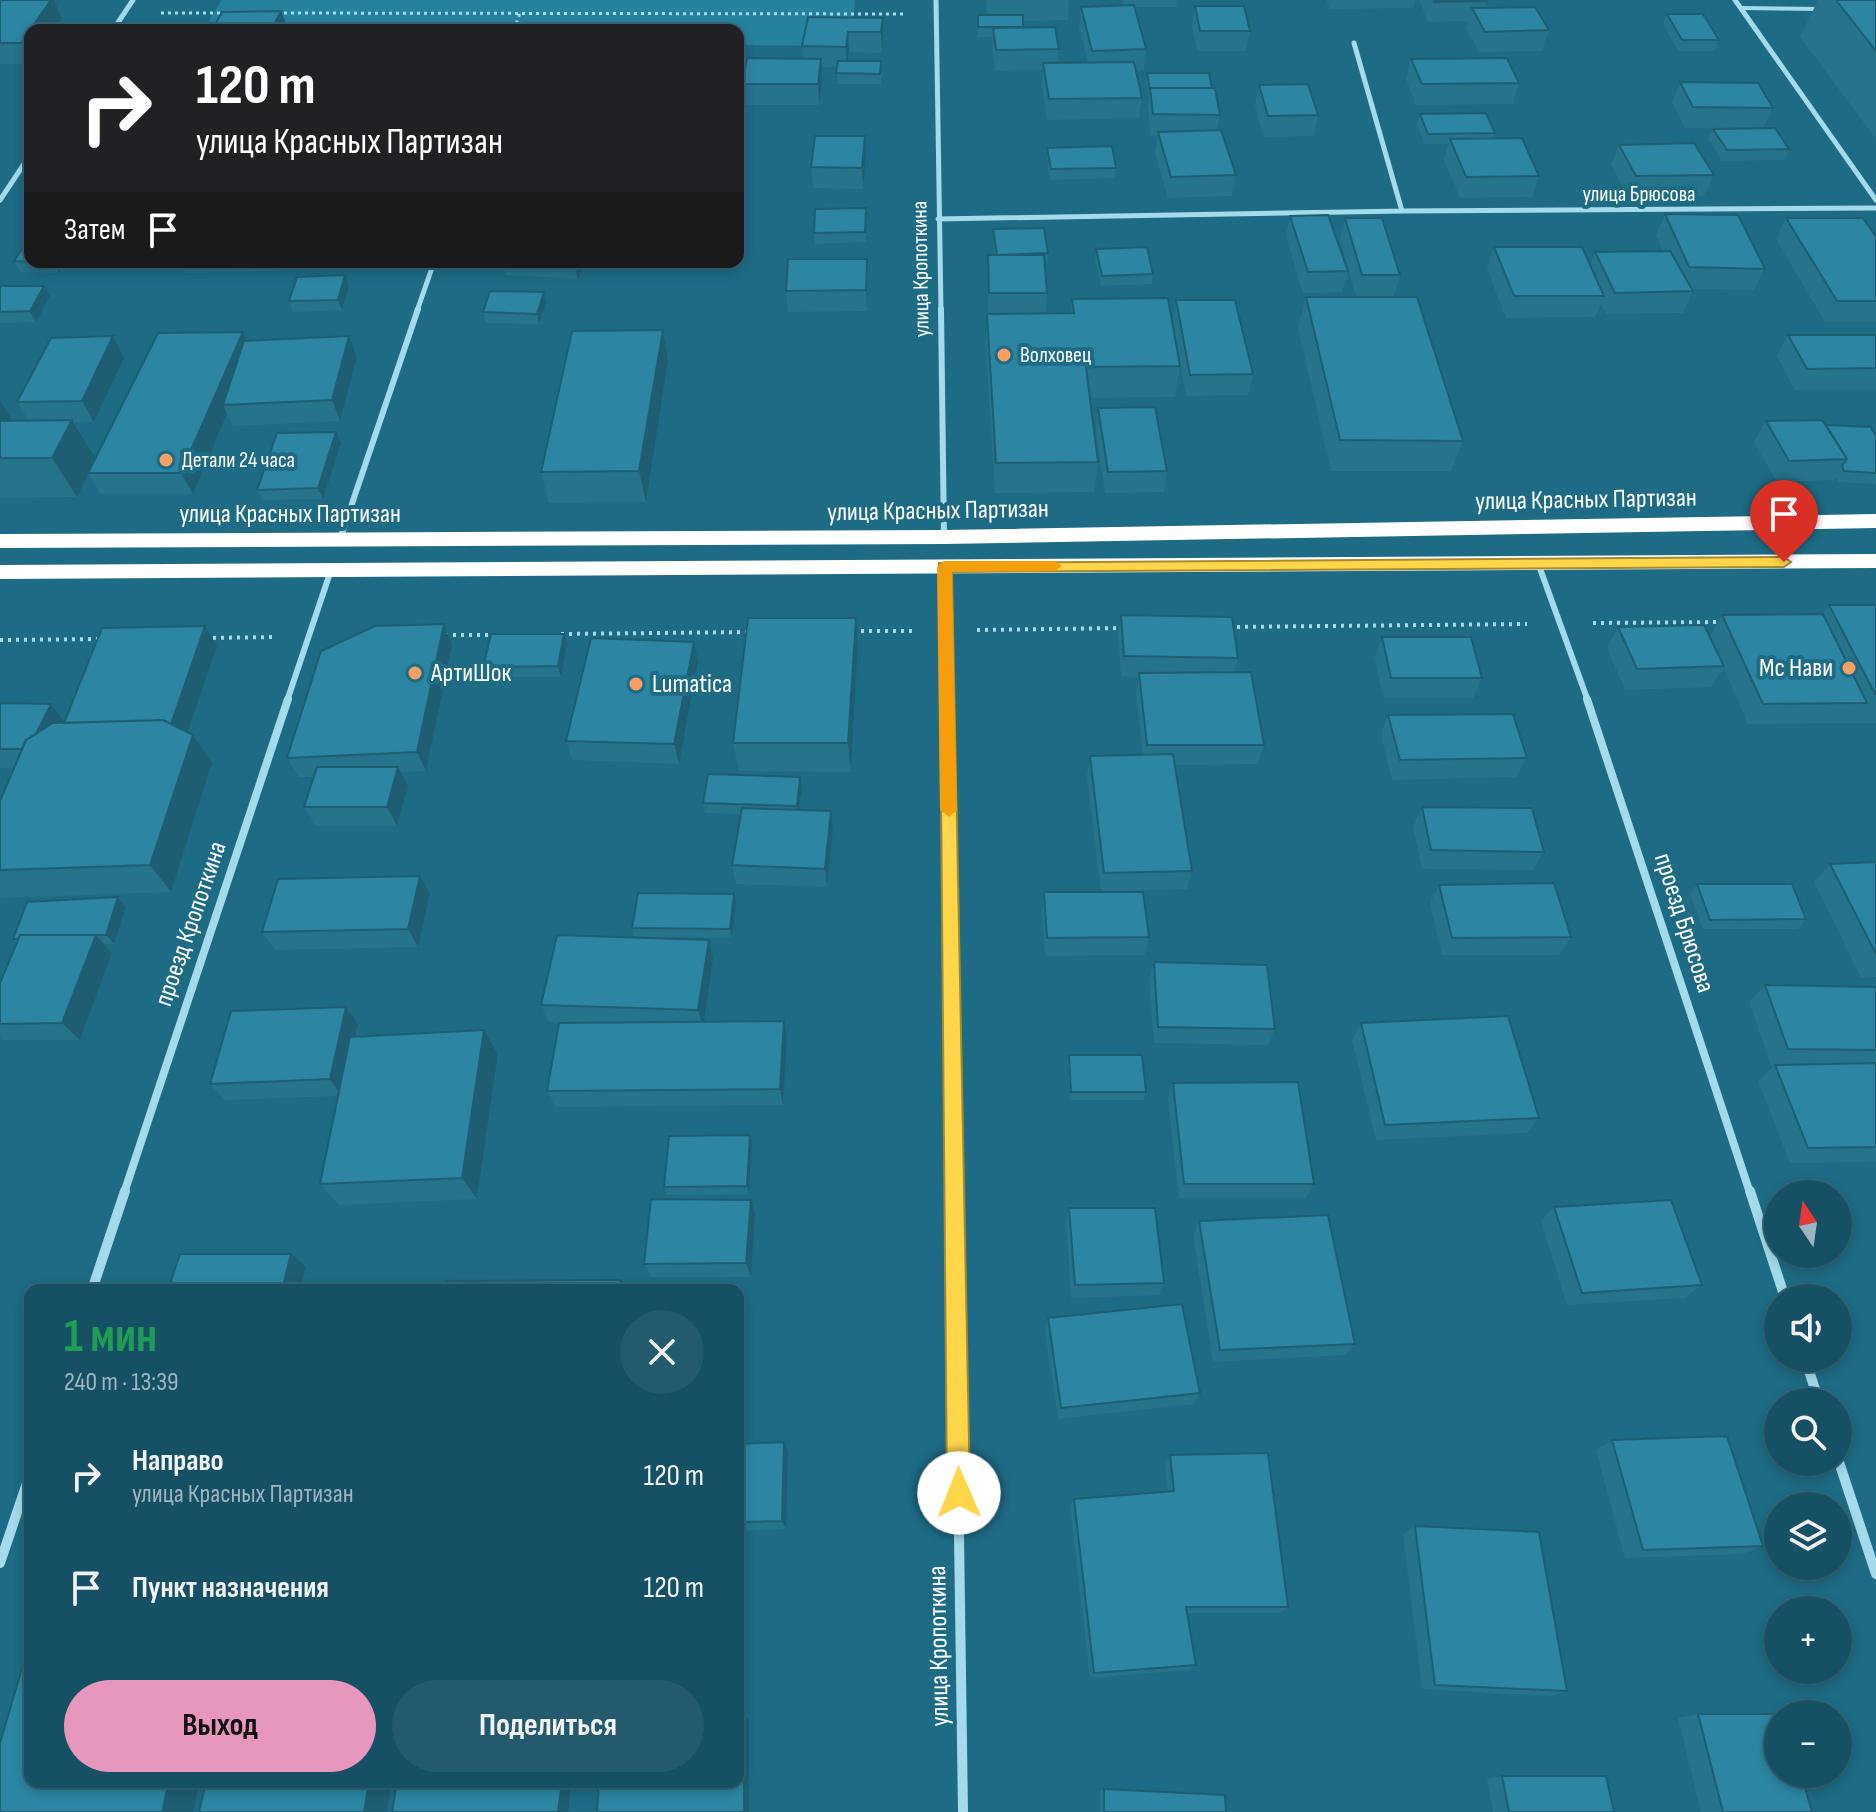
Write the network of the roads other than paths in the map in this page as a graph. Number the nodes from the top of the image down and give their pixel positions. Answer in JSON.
{"nodes":[{"id":1,"x":133,"y":0,"type":"edge"},
{"id":2,"x":936,"y":0,"type":"edge"},
{"id":3,"x":1735,"y":0,"type":"edge"},
{"id":4,"x":1741,"y":8,"type":"junction"},
{"id":5,"x":1831,"y":9,"type":"dead end"},
{"id":6,"x":117,"y":24,"type":"edge"},
{"id":7,"x":1354,"y":43,"type":"dead end"},
{"id":8,"x":24,"y":164,"type":"edge"},
{"id":9,"x":0,"y":200,"type":"edge"},
{"id":10,"x":1876,"y":200,"type":"edge"},
{"id":11,"x":1876,"y":208,"type":"edge"},
{"id":12,"x":1402,"y":211,"type":"junction"},
{"id":13,"x":938,"y":219,"type":"junction"},
{"id":14,"x":432,"y":268,"type":"edge"},
{"id":15,"x":1876,"y":521,"type":"edge"},
{"id":16,"x":944,"y":537,"type":"junction"},
{"id":17,"x":340,"y":539,"type":"junction"},
{"id":18,"x":0,"y":541,"type":"edge"},
{"id":19,"x":1876,"y":561,"type":"edge"},
{"id":20,"x":1538,"y":563,"type":"junction"},
{"id":21,"x":944,"y":567,"type":"junction"},
{"id":22,"x":331,"y":570,"type":"junction"},
{"id":23,"x":0,"y":572,"type":"edge"},
{"id":24,"x":94,"y":1284,"type":"edge"},
{"id":25,"x":1780,"y":1284,"type":"edge"},
{"id":26,"x":1844,"y":1476,"type":"edge"},
{"id":27,"x":24,"y":1492,"type":"edge"},
{"id":28,"x":0,"y":1563,"type":"edge"},
{"id":29,"x":1876,"y":1574,"type":"edge"},
{"id":30,"x":963,"y":1812,"type":"edge"}],
"edges":[{"from":1,"to":6,"type":"street"},
{"from":2,"to":13,"type":"street","name":"улица Кропоткина"},
{"from":3,"to":4,"type":"street"},
{"from":4,"to":5,"type":"lane"},
{"from":4,"to":10,"type":"street"},
{"from":7,"to":12,"type":"street"},
{"from":8,"to":9,"type":"street"},
{"from":11,"to":12,"type":"street","name":"улица Брюсова"},
{"from":12,"to":13,"type":"street","name":"улица Брюсова"},
{"from":13,"to":16,"type":"street","name":"улица Кропоткина"},
{"from":14,"to":17,"type":"street"},
{"from":15,"to":16,"type":"highway","name":"улица Красных Партизан"},
{"from":16,"to":17,"type":"highway","name":"улица Красных Партизан"},
{"from":17,"to":18,"type":"highway","name":"улица Красных Партизан"},
{"from":19,"to":20,"type":"highway","name":"улица Красных Партизан"},
{"from":20,"to":21,"type":"highway","name":"улица Красных Партизан"},
{"from":20,"to":25,"type":"street","name":"проезд Брюсова"},
{"from":21,"to":22,"type":"highway","name":"улица Красных Партизан"},
{"from":21,"to":30,"type":"street","name":"улица Кропоткина"},
{"from":22,"to":23,"type":"highway","name":"улица Красных Партизан"},
{"from":22,"to":24,"type":"street","name":"проезд Кропоткина"},
{"from":26,"to":29,"type":"street"},
{"from":27,"to":28,"type":"street"}]}
